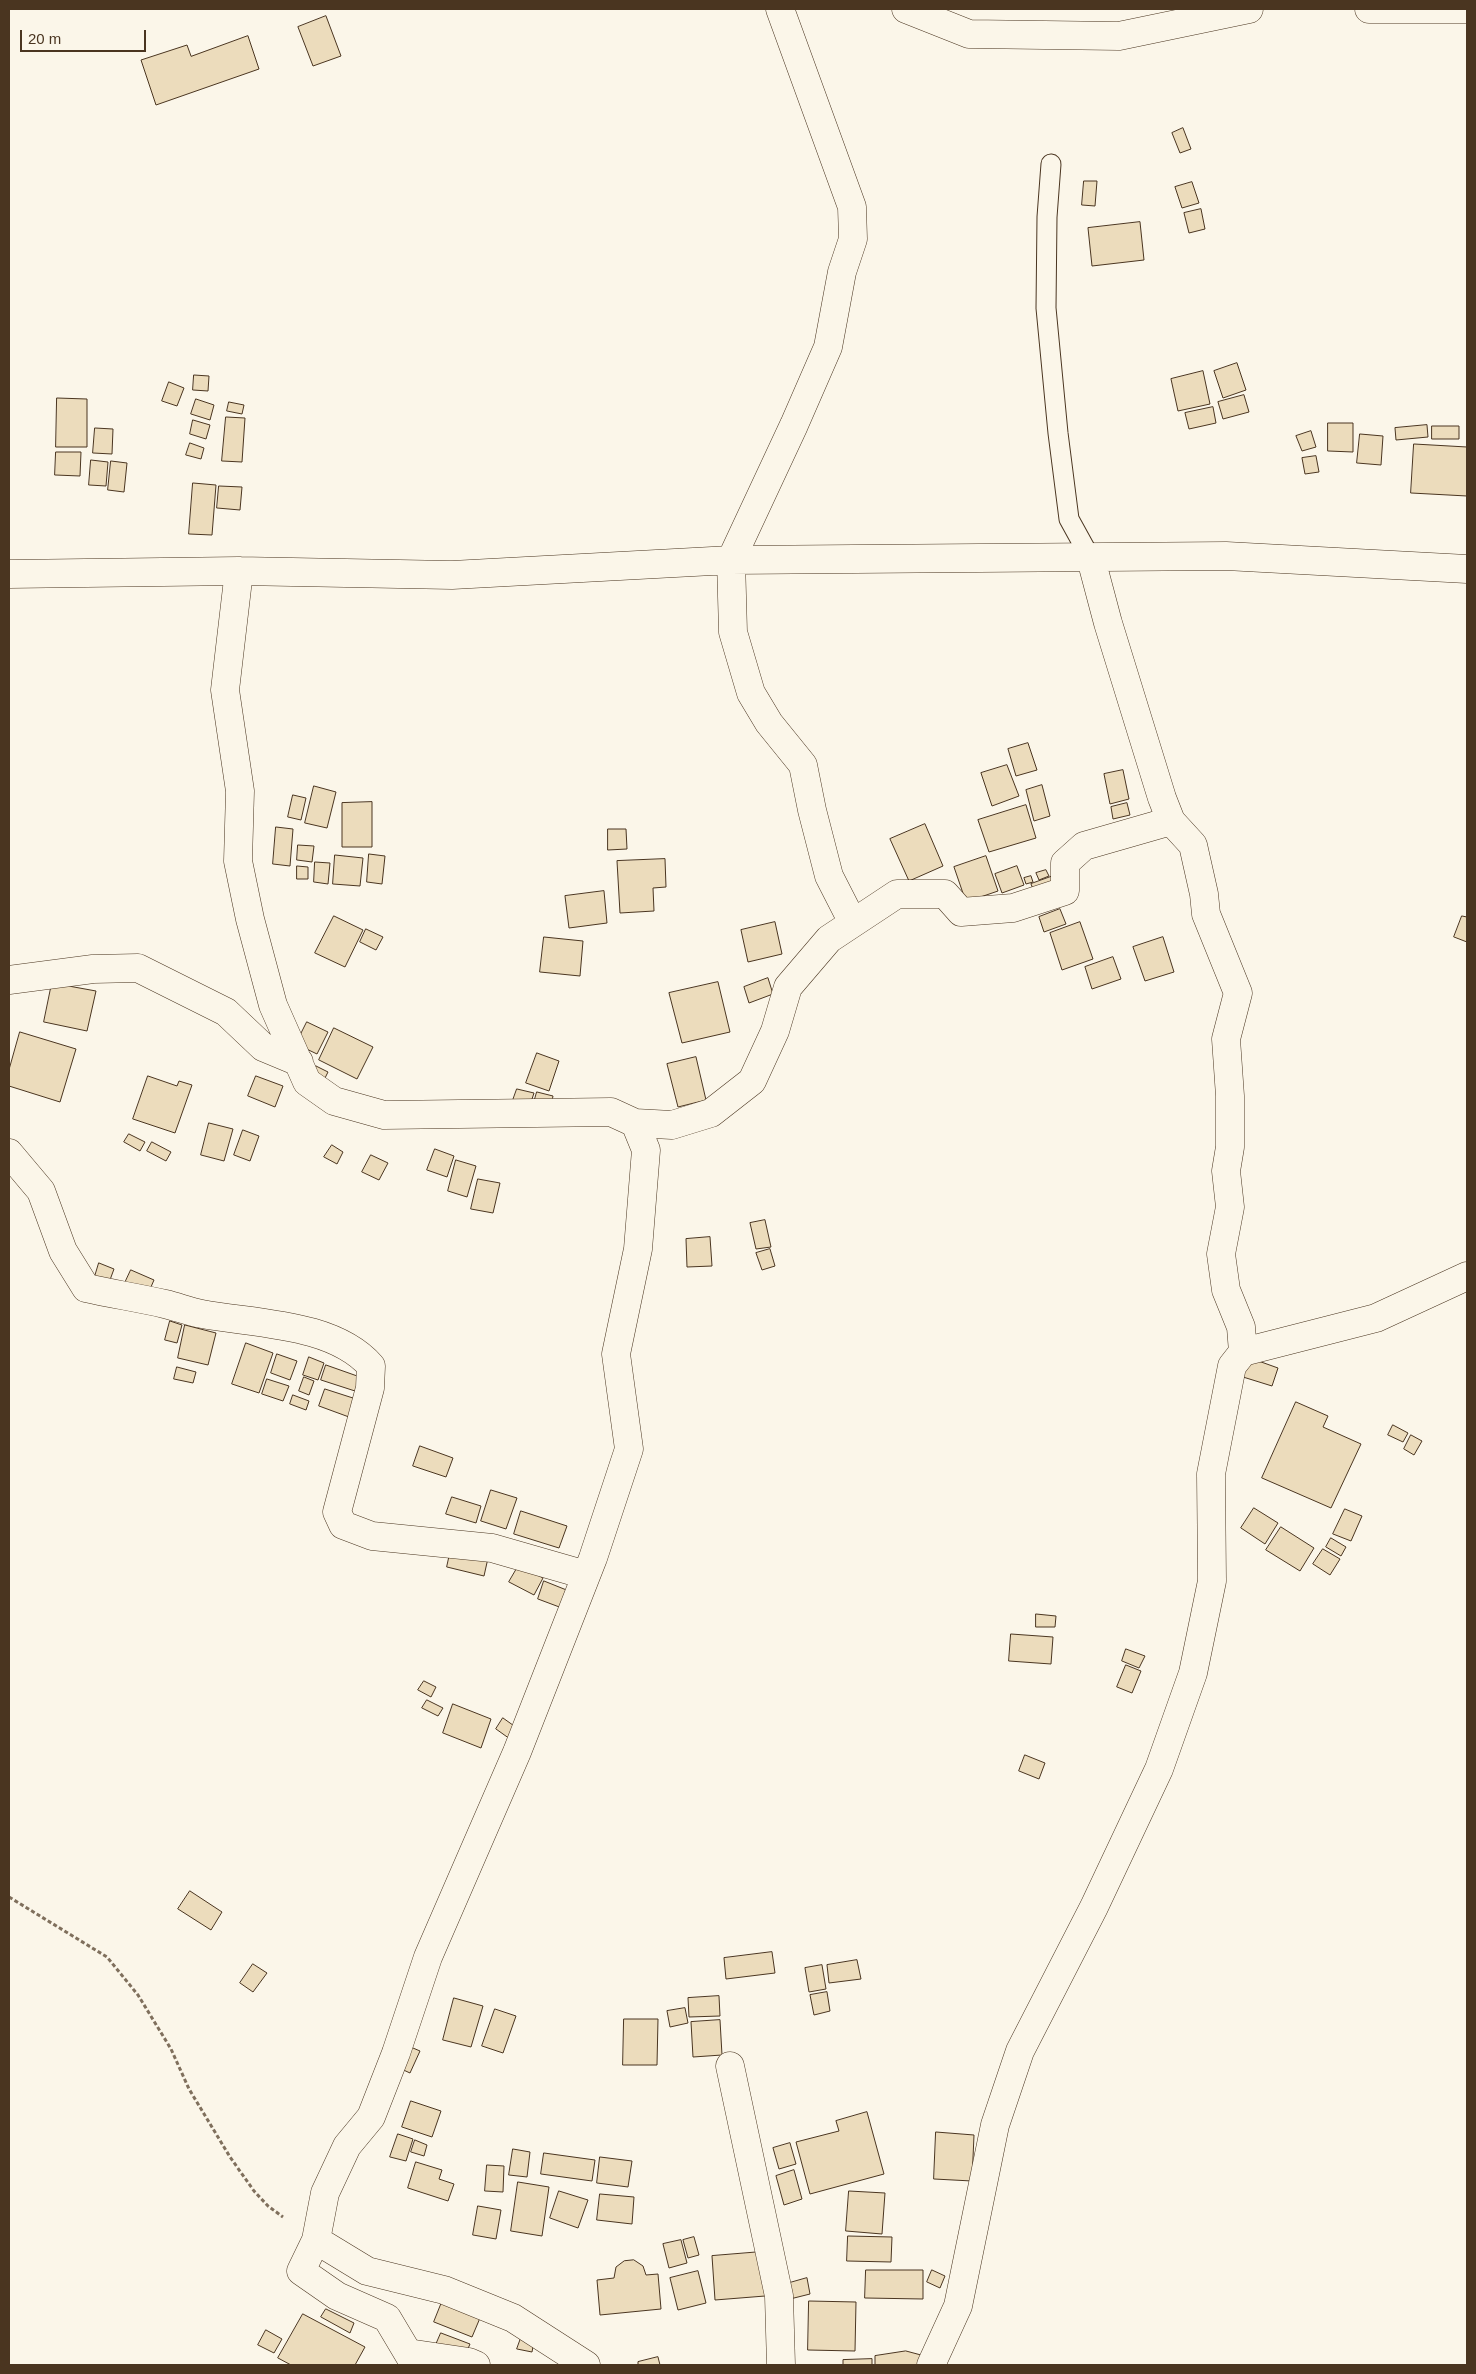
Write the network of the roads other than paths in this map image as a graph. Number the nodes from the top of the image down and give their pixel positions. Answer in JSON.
{"nodes":[{"id":1,"x":780,"y":9,"type":"edge"},
{"id":2,"x":906,"y":9,"type":"edge"},
{"id":3,"x":1249,"y":9,"type":"edge"},
{"id":4,"x":1369,"y":9,"type":"edge"},
{"id":5,"x":1463,"y":9,"type":"edge"},
{"id":6,"x":1051,"y":164,"type":"dead end"},
{"id":7,"x":1091,"y":559,"type":"junction"},
{"id":8,"x":731,"y":560,"type":"junction"},
{"id":9,"x":1467,"y":569,"type":"edge"},
{"id":10,"x":239,"y":571,"type":"junction"},
{"id":11,"x":9,"y":574,"type":"edge"},
{"id":12,"x":1170,"y":821,"type":"junction"},
{"id":13,"x":852,"y":923,"type":"junction"},
{"id":14,"x":9,"y":980,"type":"edge"},
{"id":15,"x":299,"y":1062,"type":"junction"},
{"id":16,"x":635,"y":1123,"type":"junction"},
{"id":17,"x":9,"y":1153,"type":"edge"},
{"id":18,"x":1467,"y":1276,"type":"edge"},
{"id":19,"x":1244,"y":1352,"type":"junction"},
{"id":20,"x":586,"y":1575,"type":"junction"},
{"id":21,"x":730,"y":2066,"type":"dead end"},
{"id":22,"x":316,"y":2240,"type":"junction"},
{"id":23,"x":411,"y":2359,"type":"edge"},
{"id":24,"x":476,"y":2365,"type":"edge"},
{"id":25,"x":586,"y":2365,"type":"edge"},
{"id":26,"x":781,"y":2365,"type":"edge"},
{"id":27,"x":931,"y":2365,"type":"edge"}],
"edges":[{"from":1,"to":8,"type":"street"},
{"from":2,"to":3,"type":"street"},
{"from":4,"to":5,"type":"street"},
{"from":6,"to":7,"type":"lane"},
{"from":7,"to":8,"type":"street"},
{"from":7,"to":9,"type":"street"},
{"from":7,"to":12,"type":"street"},
{"from":8,"to":10,"type":"street"},
{"from":8,"to":13,"type":"street"},
{"from":10,"to":11,"type":"street"},
{"from":10,"to":15,"type":"street"},
{"from":12,"to":13,"type":"street"},
{"from":12,"to":19,"type":"street"},
{"from":13,"to":16,"type":"street"},
{"from":14,"to":15,"type":"street"},
{"from":15,"to":16,"type":"street"},
{"from":16,"to":20,"type":"street"},
{"from":17,"to":20,"type":"street"},
{"from":18,"to":19,"type":"street"},
{"from":19,"to":27,"type":"street"},
{"from":20,"to":22,"type":"street"},
{"from":21,"to":26,"type":"street"},
{"from":22,"to":23,"type":"street"},
{"from":22,"to":25,"type":"street"},
{"from":23,"to":24,"type":"street"}]}
